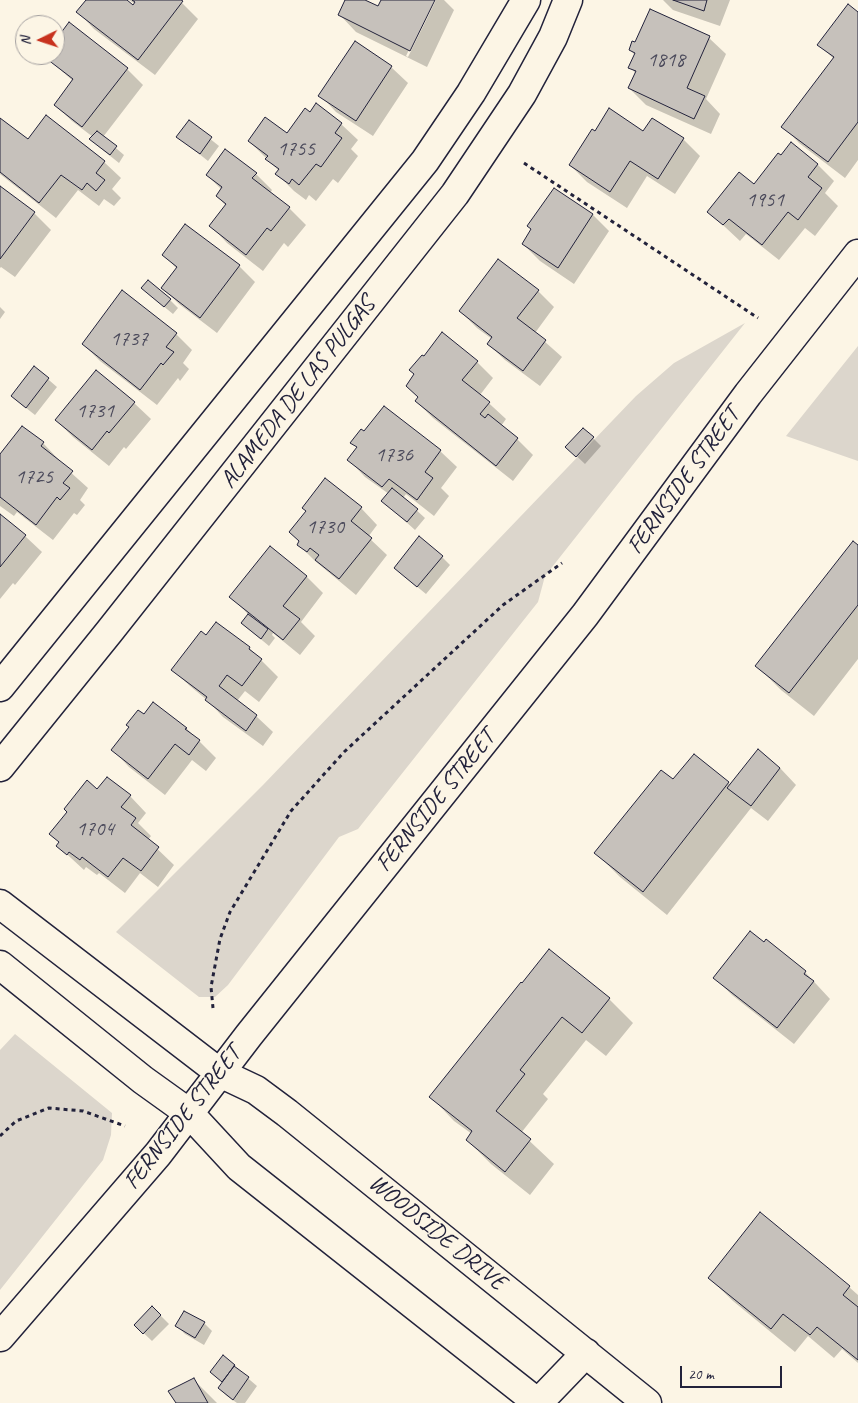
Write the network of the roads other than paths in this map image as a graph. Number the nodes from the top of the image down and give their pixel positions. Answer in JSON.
{"nodes":[{"id":1,"x":526,"y":0,"type":"edge"},
{"id":2,"x":568,"y":0,"type":"edge"},
{"id":3,"x":858,"y":254,"type":"edge"},
{"id":4,"x":0,"y":687,"type":"edge"},
{"id":5,"x":0,"y":767,"type":"edge"},
{"id":6,"x":0,"y":904,"type":"edge"},
{"id":7,"x":0,"y":965,"type":"edge"},
{"id":8,"x":220,"y":1073,"type":"junction"},
{"id":9,"x":189,"y":1113,"type":"junction"},
{"id":10,"x":0,"y":1337,"type":"edge"},
{"id":11,"x":586,"y":1353,"type":"junction"},
{"id":12,"x":538,"y":1403,"type":"edge"},
{"id":13,"x":647,"y":1403,"type":"edge"}],
"edges":[{"from":1,"to":4,"type":"street","name":"ALAMEDA DE LAS PULGAS"},
{"from":2,"to":5,"type":"street","name":"ALAMEDA DE LAS PULGAS"},
{"from":3,"to":8,"type":"street","name":"FERNSIDE STREET"},
{"from":6,"to":8,"type":"street","name":"WOODSIDE DRIVE"},
{"from":7,"to":9,"type":"street"},
{"from":8,"to":9,"type":"street","name":"FERNSIDE STREET"},
{"from":8,"to":11,"type":"street","name":"WOODSIDE DRIVE"},
{"from":9,"to":10,"type":"street","name":"FERNSIDE STREET"},
{"from":9,"to":12,"type":"street"},
{"from":11,"to":12,"type":"street"},
{"from":11,"to":13,"type":"street","name":"WOODSIDE DRIVE"}]}
